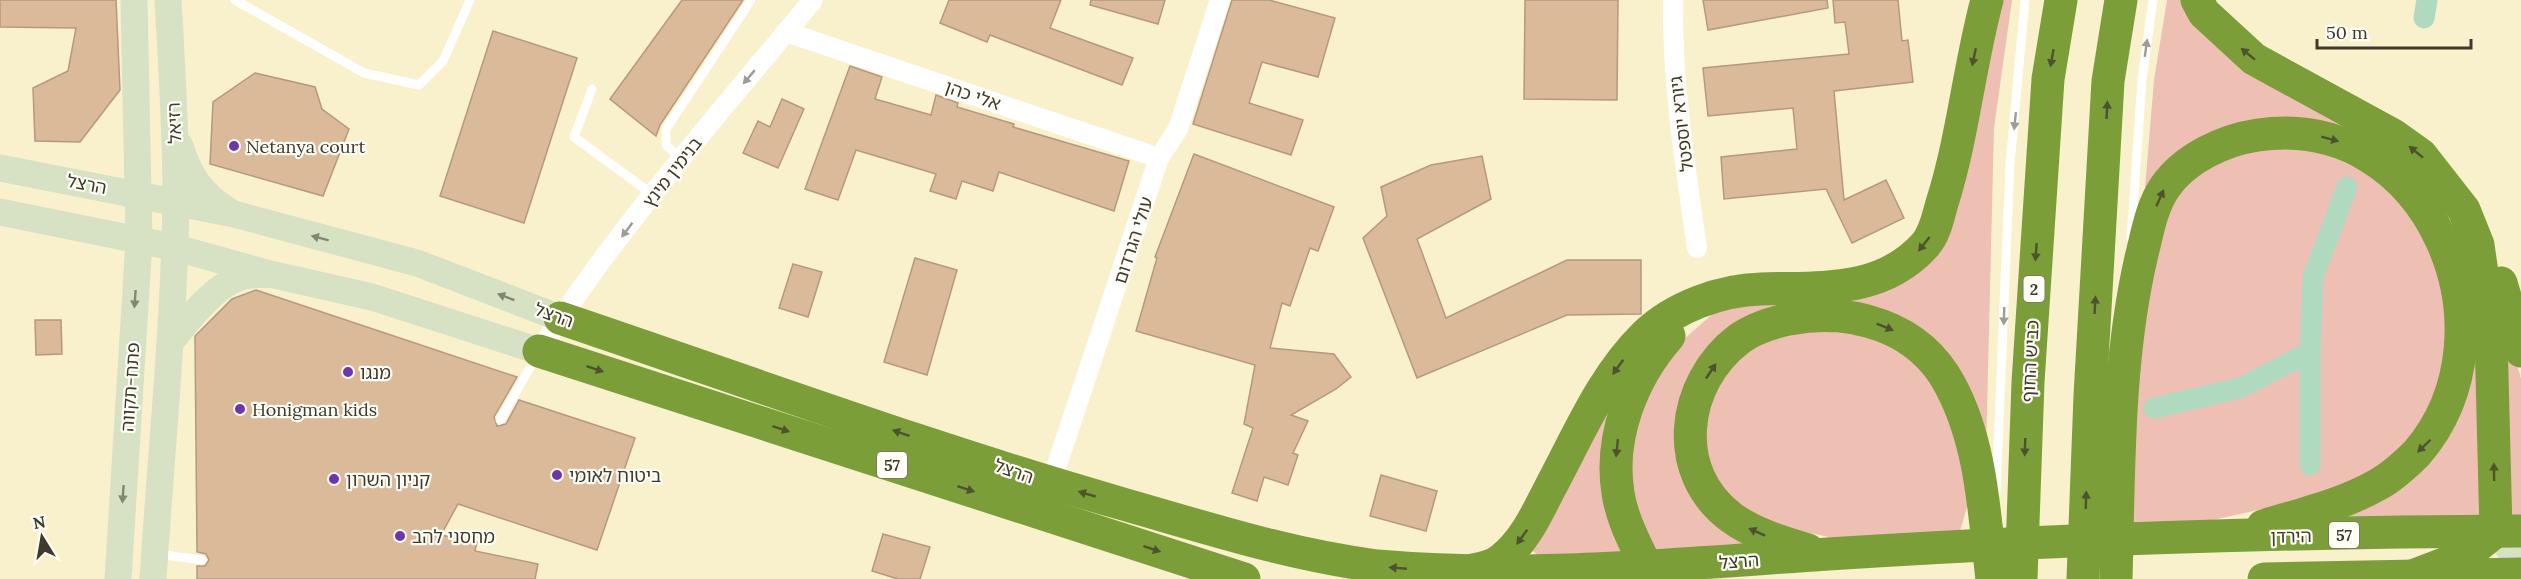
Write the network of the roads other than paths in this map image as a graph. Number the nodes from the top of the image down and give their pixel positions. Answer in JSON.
{"nodes":[{"id":1,"x":134,"y":0,"type":"edge"},
{"id":2,"x":168,"y":0,"type":"edge"},
{"id":3,"x":235,"y":0,"type":"edge"},
{"id":4,"x":470,"y":0,"type":"edge"},
{"id":5,"x":751,"y":0,"type":"edge"},
{"id":6,"x":813,"y":0,"type":"edge"},
{"id":7,"x":1220,"y":0,"type":"edge"},
{"id":8,"x":1673,"y":0,"type":"edge"},
{"id":9,"x":1987,"y":0,"type":"edge"},
{"id":10,"x":2025,"y":0,"type":"edge"},
{"id":11,"x":2061,"y":0,"type":"edge"},
{"id":12,"x":2121,"y":0,"type":"edge"},
{"id":13,"x":2153,"y":0,"type":"edge"},
{"id":14,"x":2197,"y":0,"type":"edge"},
{"id":15,"x":786,"y":32,"type":"junction"},
{"id":16,"x":592,"y":89,"type":"dead end"},
{"id":17,"x":175,"y":125,"type":"junction"},
{"id":18,"x":139,"y":150,"type":"junction"},
{"id":19,"x":1160,"y":158,"type":"junction"},
{"id":20,"x":681,"y":159,"type":"junction"},
{"id":21,"x":0,"y":168,"type":"edge"},
{"id":22,"x":2441,"y":178,"type":"junction"},
{"id":23,"x":102,"y":187,"type":"junction"},
{"id":24,"x":140,"y":195,"type":"junction"},
{"id":25,"x":653,"y":195,"type":"junction"},
{"id":26,"x":176,"y":202,"type":"junction"},
{"id":27,"x":0,"y":212,"type":"edge"},
{"id":28,"x":234,"y":214,"type":"junction"},
{"id":29,"x":139,"y":241,"type":"junction"},
{"id":30,"x":173,"y":247,"type":"junction"},
{"id":31,"x":2130,"y":247,"type":"dead end"},
{"id":32,"x":1697,"y":248,"type":"dead end"},
{"id":33,"x":2130,"y":259,"type":"dead end"},
{"id":34,"x":270,"y":274,"type":"junction"},
{"id":35,"x":1734,"y":292,"type":"junction"},
{"id":36,"x":560,"y":318,"type":"junction"},
{"id":37,"x":170,"y":343,"type":"junction"},
{"id":38,"x":539,"y":351,"type":"junction"},
{"id":39,"x":2521,"y":351,"type":"edge"},
{"id":40,"x":2121,"y":378,"type":"junction"},
{"id":41,"x":500,"y":420,"type":"dead end"},
{"id":42,"x":1051,"y":483,"type":"junction"},
{"id":43,"x":2226,"y":538,"type":"junction"},
{"id":44,"x":2060,"y":543,"type":"joint"},
{"id":45,"x":1833,"y":554,"type":"junction"},
{"id":46,"x":202,"y":560,"type":"dead end"},
{"id":47,"x":2511,"y":561,"type":"edge"},
{"id":48,"x":153,"y":566,"type":"edge"},
{"id":49,"x":1456,"y":573,"type":"junction"},
{"id":50,"x":1650,"y":573,"type":"edge"},
{"id":51,"x":2410,"y":577,"type":"junction"},
{"id":52,"x":118,"y":579,"type":"edge"},
{"id":53,"x":1244,"y":579,"type":"edge"},
{"id":54,"x":1992,"y":579,"type":"edge"},
{"id":55,"x":2021,"y":579,"type":"edge"},
{"id":56,"x":2083,"y":579,"type":"edge"},
{"id":57,"x":2116,"y":579,"type":"edge"},
{"id":58,"x":2264,"y":579,"type":"edge"}],
"edges":[{"from":1,"to":18,"type":"main road","name":"רזיאל"},
{"from":2,"to":17,"type":"main road","name":"רזיאל"},
{"from":3,"to":4,"type":"lane"},
{"from":5,"to":20,"type":"lane"},
{"from":6,"to":15,"type":"street","name":"בנימין מינץ"},
{"from":7,"to":19,"type":"street","name":"עולי הגרדום"},
{"from":8,"to":32,"type":"street","name":"גיורא יוספטל"},
{"from":9,"to":35,"type":"highway","one_way":true},
{"from":10,"to":54,"type":"lane","one_way":true},
{"from":11,"to":55,"type":"highway","name":"כביש החוף","number":"2","one_way":true},
{"from":56,"to":12,"type":"highway","one_way":true},
{"from":31,"to":13,"type":"lane","one_way":true},
{"from":22,"to":14,"type":"highway","one_way":true},
{"from":15,"to":19,"type":"street","name":"אלי כהן"},
{"from":15,"to":20,"type":"street","name":"בנימין מינץ","one_way":true},
{"from":16,"to":25,"type":"lane"},
{"from":17,"to":26,"type":"main road","name":"רזיאל"},
{"from":17,"to":28,"type":"main road"},
{"from":18,"to":23,"type":"main road"},
{"from":18,"to":24,"type":"main road","name":"רזיאל"},
{"from":19,"to":42,"type":"street","name":"עולי הגרדום"},
{"from":20,"to":25,"type":"street","name":"בנימין מינץ"},
{"from":21,"to":23,"type":"main road","name":"הרצל"},
{"from":22,"to":39,"type":"highway"},
{"from":47,"to":22,"type":"highway","one_way":true},
{"from":23,"to":24,"type":"main road","name":"הרצל"},
{"from":24,"to":26,"type":"main road","name":"הרצל"},
{"from":24,"to":29,"type":"main road","name":"פתח-תקווה"},
{"from":25,"to":36,"type":"street","name":"בנימין מינץ","one_way":true},
{"from":26,"to":28,"type":"main road","name":"הרצל"},
{"from":26,"to":30,"type":"main road","name":"רזיאל"},
{"from":27,"to":29,"type":"main road","name":"הרצל"},
{"from":36,"to":28,"type":"main road","name":"הרצל","one_way":true},
{"from":29,"to":30,"type":"main road","name":"הרצל"},
{"from":29,"to":52,"type":"main road","name":"פתח-תקווה","one_way":true},
{"from":30,"to":34,"type":"main road","name":"הרצל"},
{"from":30,"to":37,"type":"main road","name":"פתח-תקווה"},
{"from":33,"to":40,"type":"lane"},
{"from":34,"to":37,"type":"main road"},
{"from":34,"to":38,"type":"main road","name":"הרצל"},
{"from":35,"to":49,"type":"highway","one_way":true},
{"from":35,"to":50,"type":"highway","one_way":true},
{"from":36,"to":38,"type":"street","name":"בנימין מינץ"},
{"from":42,"to":36,"type":"highway","name":"הרצל","number":"57","one_way":true},
{"from":37,"to":48,"type":"main road","name":"פתח-תקווה"},
{"from":38,"to":41,"type":"lane"},
{"from":38,"to":53,"type":"highway","name":"הרצל","number":"57","one_way":true},
{"from":40,"to":43,"type":"highway","one_way":true},
{"from":40,"to":57,"type":"highway"},
{"from":49,"to":42,"type":"highway","name":"הרצל","number":"57","one_way":true},
{"from":43,"to":44,"type":"highway","name":"הירדן","number":"57"},
{"from":43,"to":47,"type":"highway","name":"הירדן","number":"57"},
{"from":44,"to":45,"type":"highway","name":"הרצל","number":"57"},
{"from":45,"to":50,"type":"highway","name":"הרצל","number":"57"},
{"from":45,"to":54,"type":"highway","one_way":true},
{"from":46,"to":48,"type":"lane"},
{"from":47,"to":51,"type":"highway"},
{"from":47,"to":51,"type":"highway"},
{"from":49,"to":50,"type":"highway","name":"הרצל","number":"57"},
{"from":51,"to":58,"type":"highway"}]}
